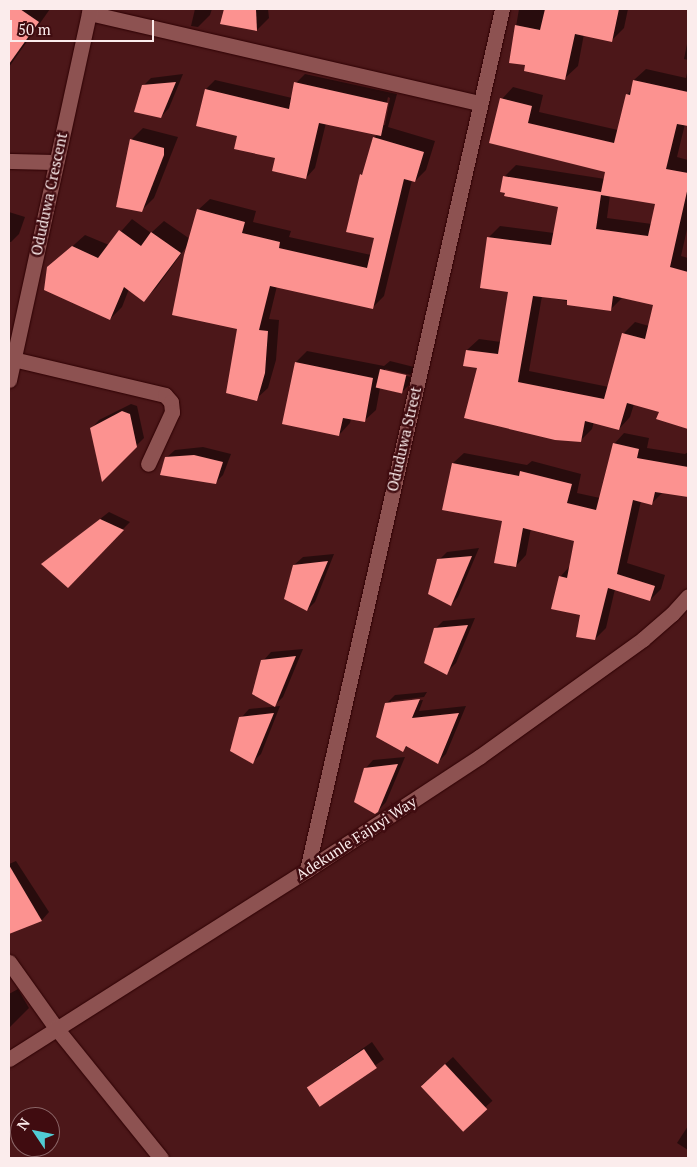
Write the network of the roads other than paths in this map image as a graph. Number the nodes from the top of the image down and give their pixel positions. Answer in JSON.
{"nodes":[{"id":1,"x":502,"y":9,"type":"edge"},
{"id":2,"x":90,"y":11,"type":"edge"},
{"id":3,"x":480,"y":104,"type":"junction"},
{"id":4,"x":9,"y":161,"type":"edge"},
{"id":5,"x":56,"y":162,"type":"junction"},
{"id":6,"x":13,"y":359,"type":"junction"},
{"id":7,"x":9,"y":380,"type":"edge"},
{"id":8,"x":148,"y":464,"type":"dead end"},
{"id":9,"x":688,"y":596,"type":"edge"},
{"id":10,"x":307,"y":870,"type":"junction"},
{"id":11,"x":9,"y":962,"type":"edge"},
{"id":12,"x":56,"y":1028,"type":"junction"},
{"id":13,"x":9,"y":1059,"type":"edge"},
{"id":14,"x":161,"y":1158,"type":"edge"}],
"edges":[{"from":1,"to":3,"type":"street","name":"Oduduwa Street"},
{"from":2,"to":3,"type":"street"},
{"from":2,"to":5,"type":"street","name":"Oduduwa Crescent"},
{"from":3,"to":10,"type":"street","name":"Oduduwa Street"},
{"from":4,"to":5,"type":"street"},
{"from":5,"to":6,"type":"street","name":"Oduduwa Crescent"},
{"from":6,"to":7,"type":"street","name":"Oduduwa Crescent"},
{"from":6,"to":8,"type":"street"},
{"from":9,"to":10,"type":"street","name":"Adekunle Fajuyi Way"},
{"from":10,"to":12,"type":"street","name":"Adekunle Fajuyi Way"},
{"from":11,"to":12,"type":"street"},
{"from":12,"to":13,"type":"street","name":"Adekunle Fajuyi Way"},
{"from":12,"to":14,"type":"street"}]}
